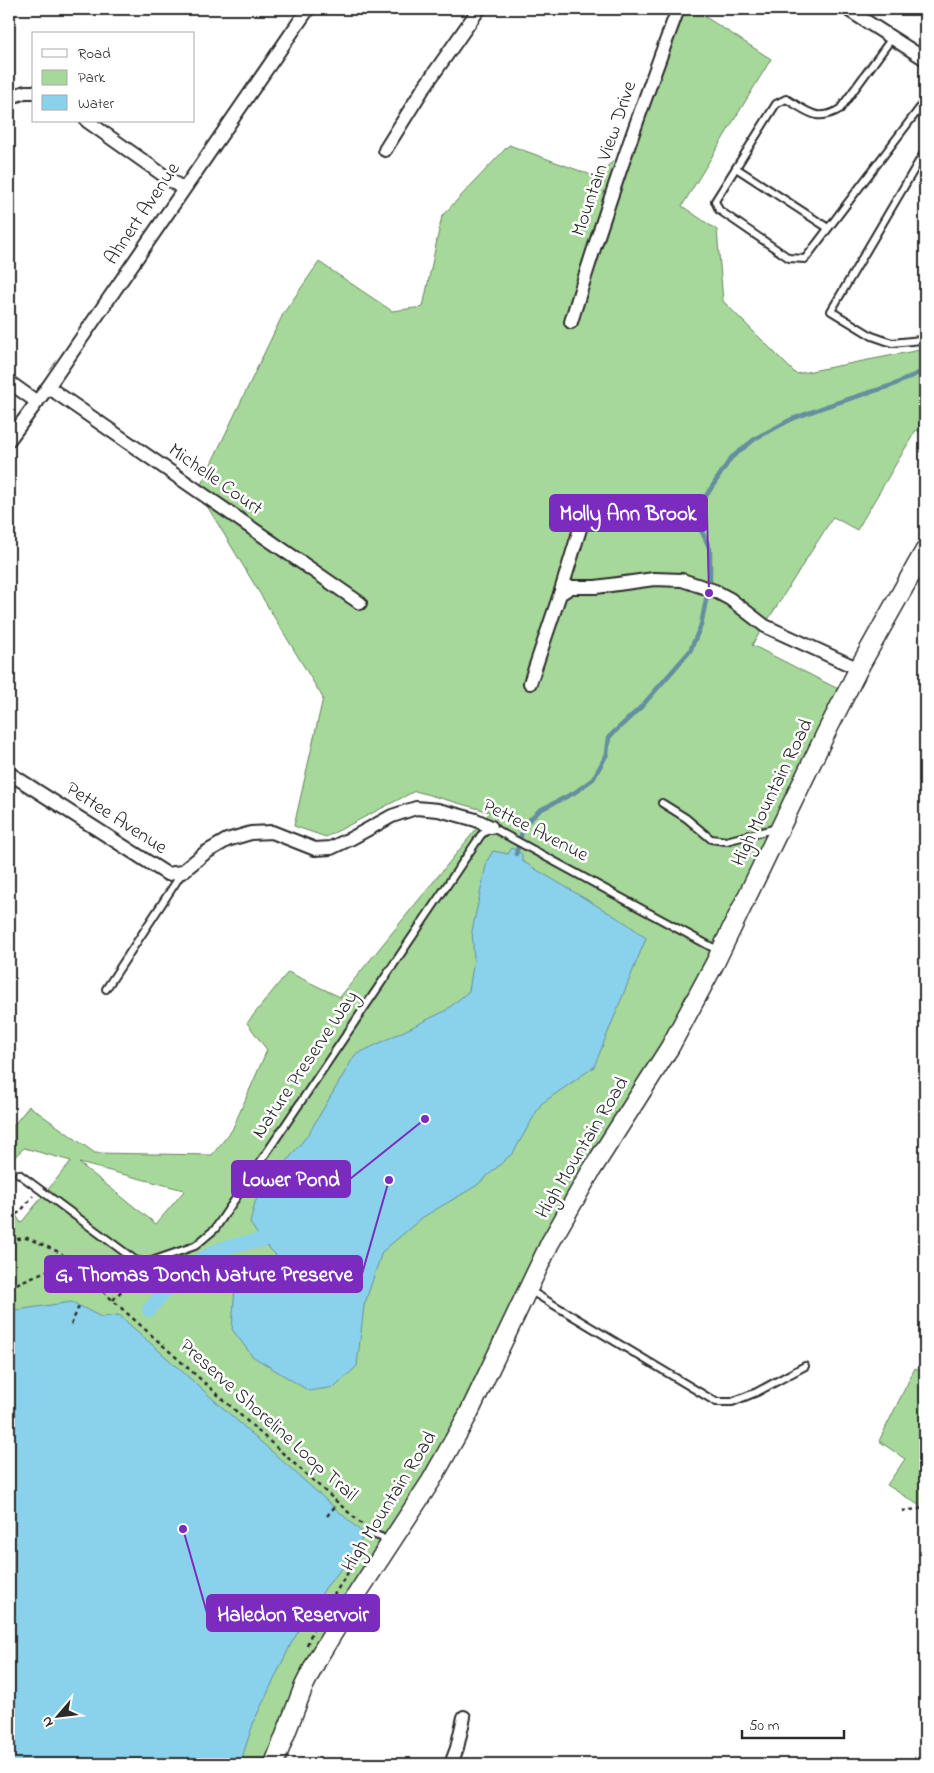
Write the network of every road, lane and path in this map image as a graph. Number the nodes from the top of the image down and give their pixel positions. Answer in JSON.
{"nodes":[{"id":1,"x":308,"y":9,"type":"edge"},
{"id":2,"x":479,"y":9,"type":"edge"},
{"id":3,"x":678,"y":9,"type":"edge"},
{"id":4,"x":847,"y":9,"type":"edge"},
{"id":5,"x":892,"y":38,"type":"junction"},
{"id":6,"x":925,"y":59,"type":"edge"},
{"id":7,"x":32,"y":92,"type":"edge"},
{"id":8,"x":9,"y":98,"type":"edge"},
{"id":9,"x":925,"y":102,"type":"edge"},
{"id":10,"x":88,"y":122,"type":"edge"},
{"id":11,"x":385,"y":150,"type":"dead end"},
{"id":12,"x":925,"y":151,"type":"edge"},
{"id":13,"x":736,"y":168,"type":"junction"},
{"id":14,"x":183,"y":189,"type":"junction"},
{"id":15,"x":828,"y":228,"type":"junction"},
{"id":16,"x":571,"y":322,"type":"dead end"},
{"id":17,"x":925,"y":336,"type":"edge"},
{"id":18,"x":9,"y":382,"type":"edge"},
{"id":19,"x":48,"y":387,"type":"junction"},
{"id":20,"x":37,"y":402,"type":"junction"},
{"id":21,"x":9,"y":440,"type":"edge"},
{"id":22,"x":583,"y":518,"type":"dead end"},
{"id":23,"x":925,"y":550,"type":"edge"},
{"id":24,"x":560,"y":594,"type":"junction"},
{"id":25,"x":360,"y":603,"type":"dead end"},
{"id":26,"x":858,"y":669,"type":"junction"},
{"id":27,"x":530,"y":683,"type":"dead end"},
{"id":28,"x":9,"y":773,"type":"edge"},
{"id":29,"x":662,"y":803,"type":"dead end"},
{"id":30,"x":491,"y":827,"type":"junction"},
{"id":31,"x":779,"y":828,"type":"junction"},
{"id":32,"x":182,"y":872,"type":"junction"},
{"id":33,"x":720,"y":951,"type":"junction"},
{"id":34,"x":106,"y":988,"type":"dead end"},
{"id":35,"x":19,"y":1174,"type":"dead end"},
{"id":36,"x":39,"y":1189,"type":"junction"},
{"id":37,"x":9,"y":1218,"type":"edge"},
{"id":38,"x":9,"y":1240,"type":"edge"},
{"id":39,"x":67,"y":1259,"type":"junction"},
{"id":40,"x":146,"y":1263,"type":"junction"},
{"id":41,"x":9,"y":1287,"type":"edge"},
{"id":42,"x":528,"y":1290,"type":"junction"},
{"id":43,"x":113,"y":1300,"type":"junction"},
{"id":44,"x":79,"y":1306,"type":"dead end"},
{"id":45,"x":71,"y":1325,"type":"dead end"},
{"id":46,"x":804,"y":1366,"type":"dead end"},
{"id":47,"x":336,"y":1505,"type":"junction"},
{"id":48,"x":925,"y":1508,"type":"edge"},
{"id":49,"x":902,"y":1511,"type":"dead end"},
{"id":50,"x":327,"y":1516,"type":"dead end"},
{"id":51,"x":372,"y":1534,"type":"junction"},
{"id":52,"x":389,"y":1545,"type":"junction"},
{"id":53,"x":307,"y":1645,"type":"dead end"},
{"id":54,"x":464,"y":1717,"type":"dead end"},
{"id":55,"x":274,"y":1764,"type":"edge"},
{"id":56,"x":451,"y":1764,"type":"edge"}],
"edges":[{"from":1,"to":14,"type":"street","name":"Ahnert Avenue"},
{"from":2,"to":11,"type":"street"},
{"from":3,"to":16,"type":"street","name":"Mountain View Drive"},
{"from":4,"to":5,"type":"street"},
{"from":5,"to":6,"type":"street"},
{"from":5,"to":13,"type":"lane"},
{"from":7,"to":8,"type":"street"},
{"from":9,"to":15,"type":"lane"},
{"from":10,"to":14,"type":"street"},
{"from":12,"to":17,"type":"lane"},
{"from":13,"to":15,"type":"lane"},
{"from":13,"to":15,"type":"lane"},
{"from":14,"to":19,"type":"street","name":"Ahnert Avenue"},
{"from":18,"to":20,"type":"street"},
{"from":19,"to":20,"type":"street","name":"Ahnert Avenue"},
{"from":19,"to":25,"type":"street","name":"Michelle Court"},
{"from":20,"to":21,"type":"street","name":"Ahnert Avenue"},
{"from":22,"to":24,"type":"street"},
{"from":23,"to":26,"type":"main road","name":"High Mountain Road"},
{"from":24,"to":26,"type":"street"},
{"from":24,"to":27,"type":"street"},
{"from":26,"to":31,"type":"main road","name":"High Mountain Road"},
{"from":28,"to":32,"type":"street","name":"Pettee Avenue"},
{"from":29,"to":31,"type":"lane"},
{"from":30,"to":32,"type":"street","name":"Pettee Avenue"},
{"from":30,"to":33,"type":"lane","name":"Pettee Avenue"},
{"from":30,"to":40,"type":"lane","name":"Nature Preserve Way"},
{"from":31,"to":33,"type":"main road","name":"High Mountain Road"},
{"from":32,"to":34,"type":"lane"},
{"from":33,"to":42,"type":"main road","name":"High Mountain Road"},
{"from":35,"to":36,"type":"lane"},
{"from":36,"to":37,"type":"path"},
{"from":36,"to":40,"type":"lane"},
{"from":38,"to":39,"type":"path","name":"Preserve Shoreline Loop Trail"},
{"from":39,"to":41,"type":"path"},
{"from":39,"to":43,"type":"path","name":"Preserve Shoreline Loop Trail"},
{"from":40,"to":43,"type":"path"},
{"from":42,"to":46,"type":"lane"},
{"from":42,"to":52,"type":"main road","name":"High Mountain Road"},
{"from":43,"to":47,"type":"path","name":"Preserve Shoreline Loop Trail"},
{"from":44,"to":45,"type":"path"},
{"from":47,"to":50,"type":"path"},
{"from":47,"to":51,"type":"path","name":"Preserve Shoreline Loop Trail"},
{"from":48,"to":49,"type":"path"},
{"from":51,"to":52,"type":"lane"},
{"from":51,"to":53,"type":"path"},
{"from":52,"to":55,"type":"main road","name":"High Mountain Road"},
{"from":54,"to":56,"type":"street"}]}
